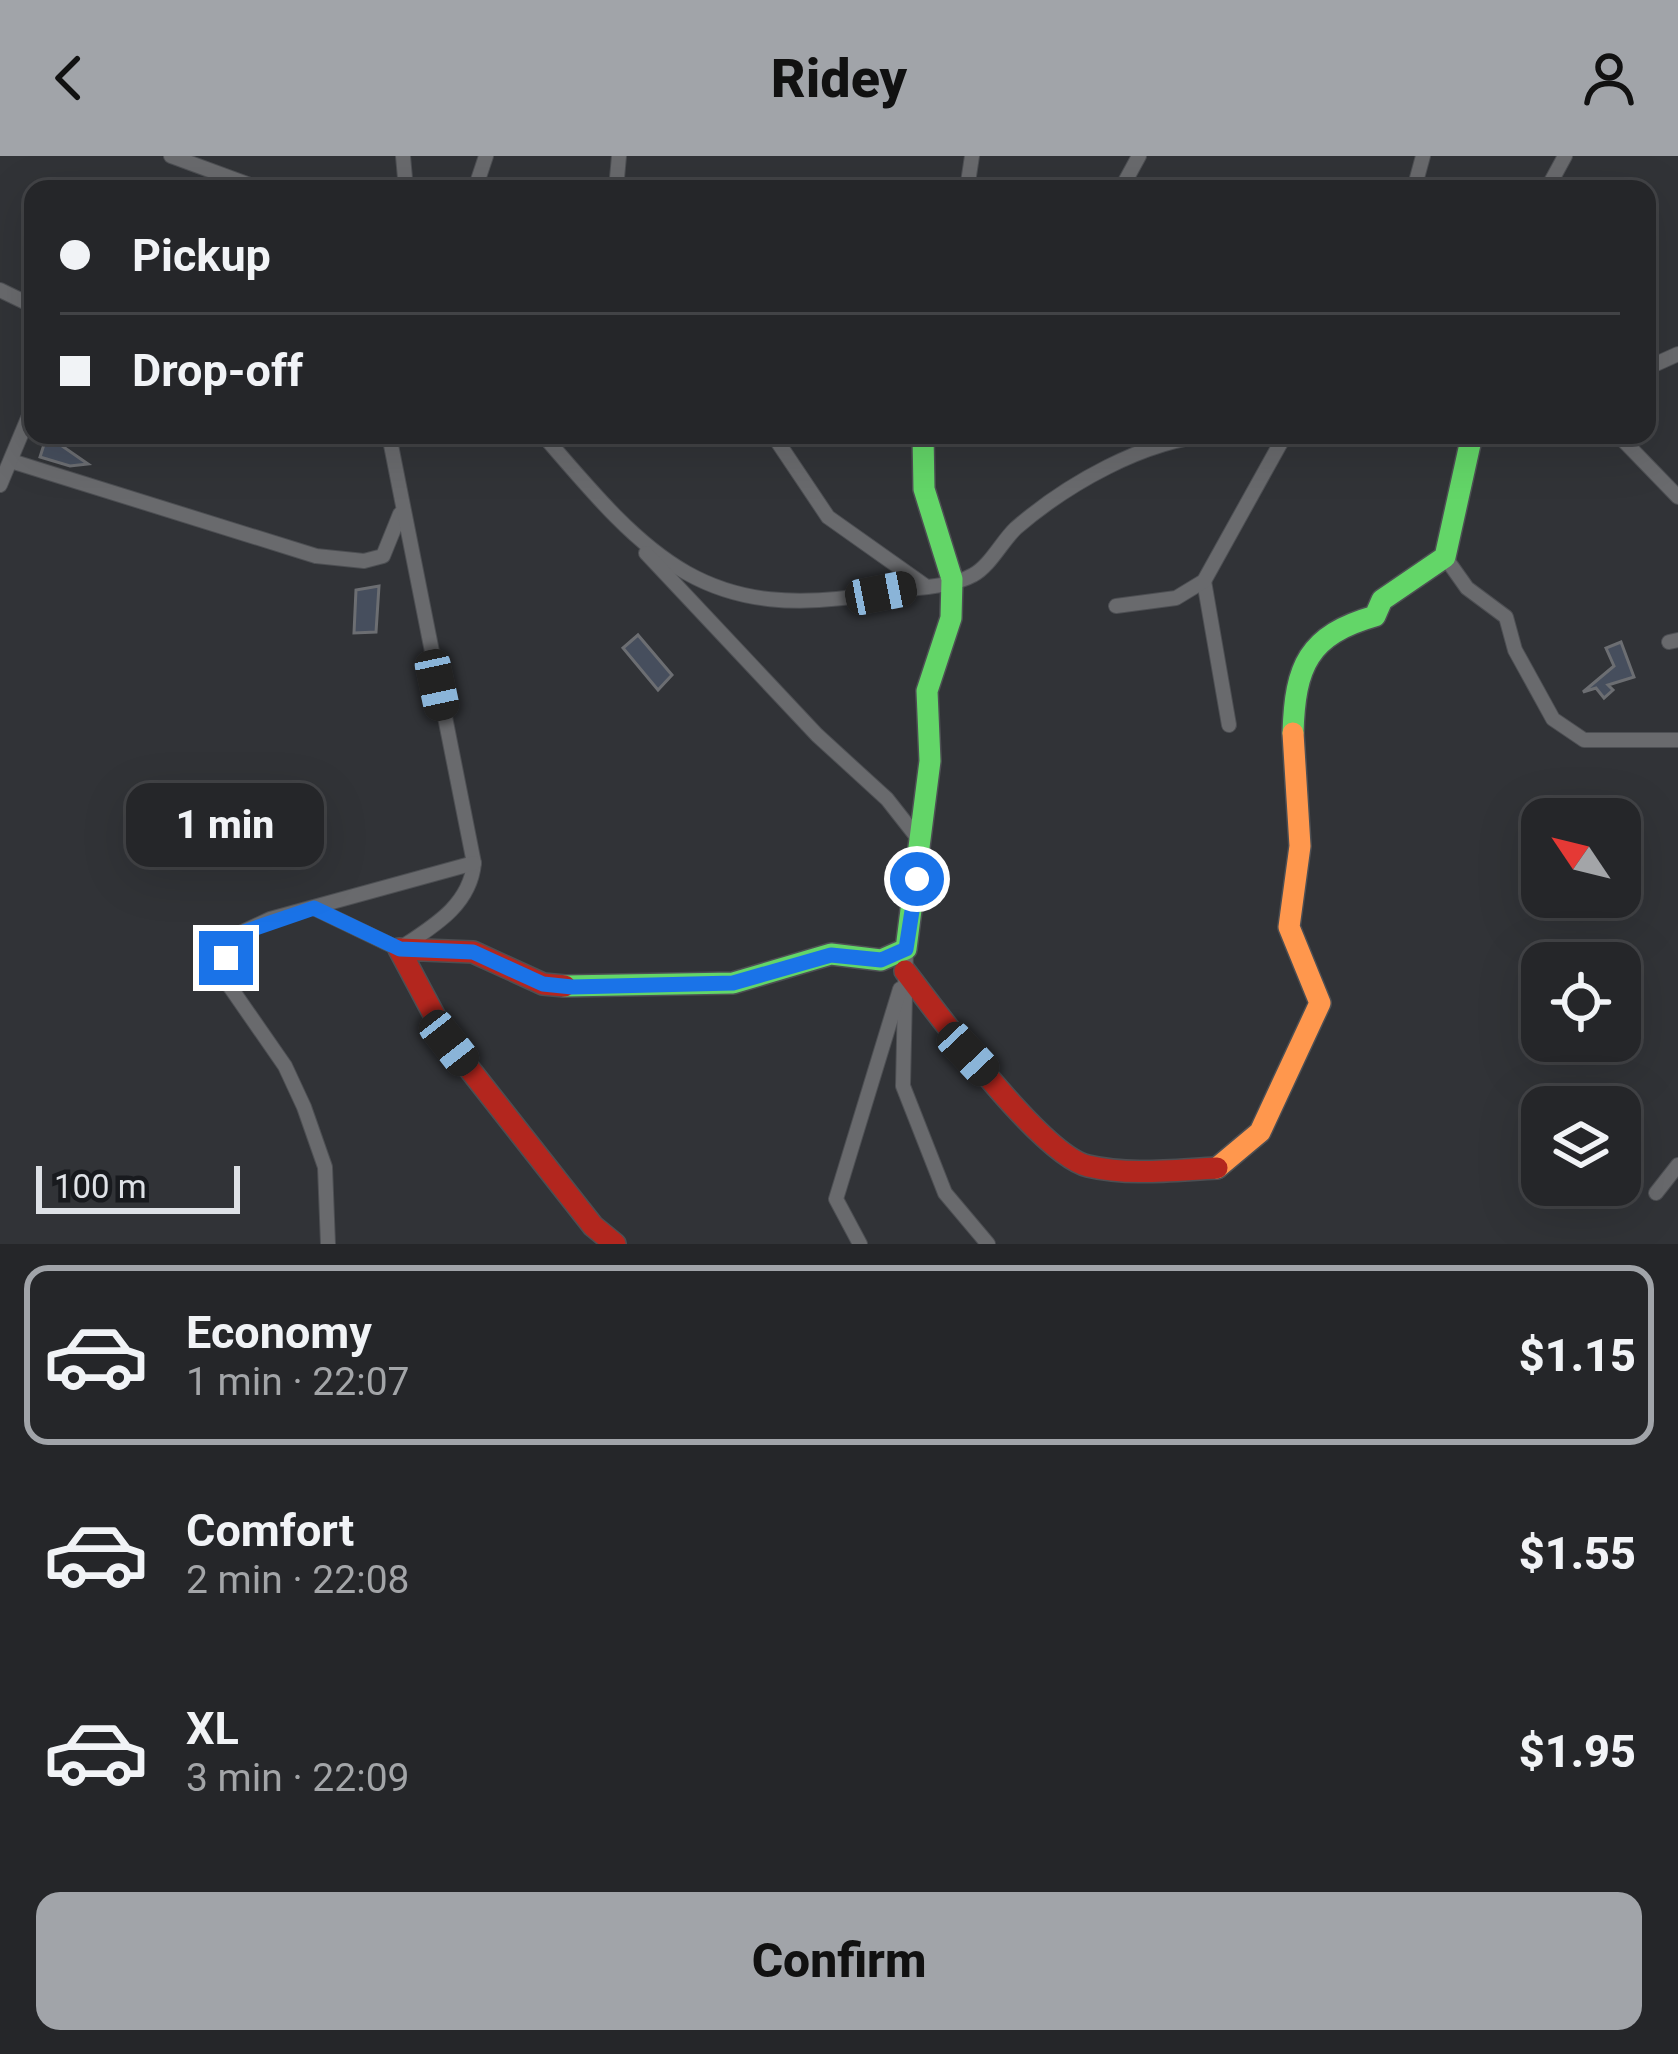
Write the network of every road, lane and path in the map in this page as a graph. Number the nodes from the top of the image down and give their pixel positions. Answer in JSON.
{"nodes":[{"id":1,"x":171,"y":156,"type":"edge"},
{"id":2,"x":236,"y":180,"type":"edge"},
{"id":3,"x":24,"y":428,"type":"edge"},
{"id":4,"x":390,"y":444,"type":"edge"},
{"id":5,"x":551,"y":444,"type":"edge"},
{"id":6,"x":779,"y":444,"type":"edge"},
{"id":7,"x":922,"y":444,"type":"edge"},
{"id":8,"x":1179,"y":444,"type":"edge"},
{"id":9,"x":1280,"y":444,"type":"edge"},
{"id":10,"x":1470,"y":444,"type":"edge"},
{"id":11,"x":1627,"y":444,"type":"edge"},
{"id":12,"x":10,"y":461,"type":"junction"},
{"id":13,"x":0,"y":485,"type":"edge"},
{"id":14,"x":1678,"y":497,"type":"edge"},
{"id":15,"x":401,"y":508,"type":"junction"},
{"id":16,"x":630,"y":536,"type":"junction"},
{"id":17,"x":1445,"y":557,"type":"junction"},
{"id":18,"x":952,"y":579,"type":"junction"},
{"id":19,"x":1204,"y":581,"type":"junction"},
{"id":20,"x":924,"y":585,"type":"junction"},
{"id":21,"x":1116,"y":606,"type":"dead end"},
{"id":22,"x":1228,"y":725,"type":"dead end"},
{"id":23,"x":1678,"y":740,"type":"edge"},
{"id":24,"x":923,"y":844,"type":"junction"},
{"id":25,"x":474,"y":863,"type":"junction"},
{"id":26,"x":314,"y":908,"type":"junction"},
{"id":27,"x":400,"y":949,"type":"junction"},
{"id":28,"x":906,"y":960,"type":"junction"},
{"id":29,"x":1678,"y":1165,"type":"edge"},
{"id":30,"x":1656,"y":1193,"type":"dead end"},
{"id":31,"x":328,"y":1244,"type":"edge"},
{"id":32,"x":615,"y":1244,"type":"edge"},
{"id":33,"x":860,"y":1244,"type":"edge"},
{"id":34,"x":988,"y":1244,"type":"edge"}],
"edges":[{"from":1,"to":2,"type":"street"},
{"from":3,"to":12,"type":"street"},
{"from":4,"to":15,"type":"street"},
{"from":5,"to":16,"type":"street"},
{"from":6,"to":20,"type":"street"},
{"from":7,"to":18,"type":"street"},
{"from":8,"to":18,"type":"street"},
{"from":9,"to":19,"type":"street"},
{"from":10,"to":17,"type":"street"},
{"from":11,"to":14,"type":"street"},
{"from":12,"to":13,"type":"street"},
{"from":12,"to":15,"type":"street"},
{"from":15,"to":25,"type":"street"},
{"from":16,"to":20,"type":"street"},
{"from":16,"to":24,"type":"street"},
{"from":17,"to":23,"type":"street"},
{"from":17,"to":28,"type":"street"},
{"from":18,"to":20,"type":"street"},
{"from":18,"to":24,"type":"street"},
{"from":19,"to":21,"type":"street"},
{"from":19,"to":22,"type":"street"},
{"from":24,"to":28,"type":"street"},
{"from":25,"to":26,"type":"street"},
{"from":25,"to":27,"type":"street"},
{"from":26,"to":27,"type":"street"},
{"from":26,"to":31,"type":"street"},
{"from":27,"to":28,"type":"street"},
{"from":27,"to":32,"type":"street"},
{"from":28,"to":33,"type":"street"},
{"from":28,"to":34,"type":"street"},
{"from":29,"to":30,"type":"street"}]}
